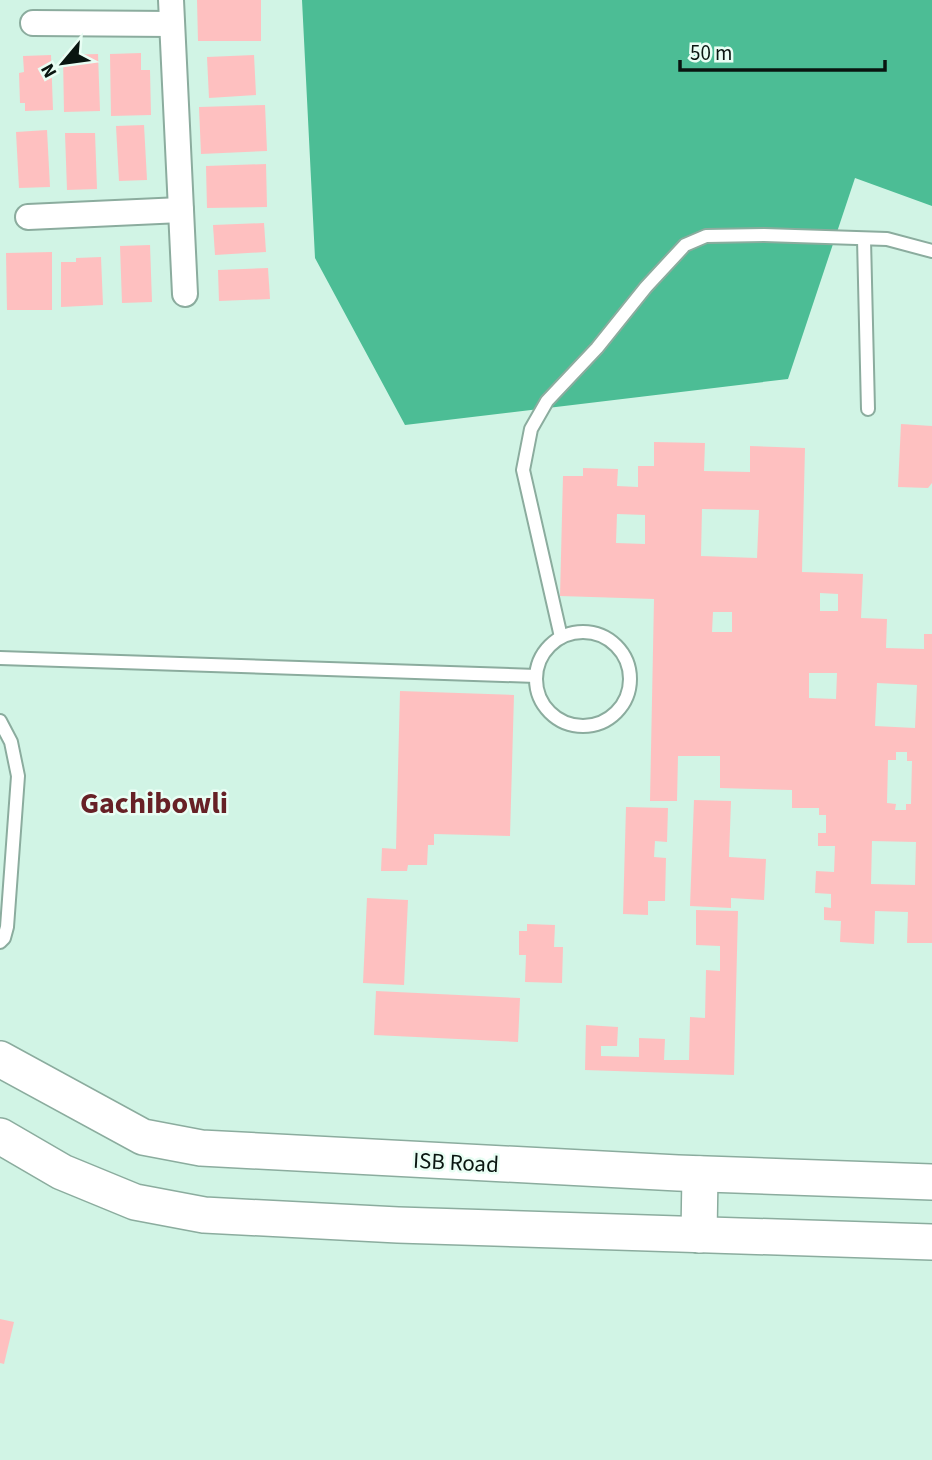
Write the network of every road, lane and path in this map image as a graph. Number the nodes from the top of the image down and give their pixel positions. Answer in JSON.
{"nodes":[{"id":1,"x":171,"y":12,"type":"edge"},
{"id":2,"x":33,"y":23,"type":"dead end"},
{"id":3,"x":181,"y":210,"type":"junction"},
{"id":4,"x":27,"y":217,"type":"dead end"},
{"id":5,"x":864,"y":239,"type":"junction"},
{"id":6,"x":932,"y":251,"type":"edge"},
{"id":7,"x":185,"y":294,"type":"dead end"},
{"id":8,"x":868,"y":409,"type":"dead end"},
{"id":9,"x":561,"y":637,"type":"junction"},
{"id":10,"x":0,"y":658,"type":"edge"},
{"id":11,"x":536,"y":676,"type":"junction"},
{"id":12,"x":0,"y":721,"type":"edge"},
{"id":13,"x":0,"y":942,"type":"edge"},
{"id":14,"x":0,"y":1059,"type":"edge"},
{"id":15,"x":0,"y":1136,"type":"edge"},
{"id":16,"x":700,"y":1174,"type":"junction"},
{"id":17,"x":932,"y":1182,"type":"edge"},
{"id":18,"x":699,"y":1235,"type":"junction"},
{"id":19,"x":932,"y":1242,"type":"edge"}],
"edges":[{"from":1,"to":2,"type":"street"},
{"from":1,"to":3,"type":"street"},
{"from":3,"to":4,"type":"street"},
{"from":3,"to":7,"type":"street"},
{"from":5,"to":6,"type":"lane"},
{"from":5,"to":8,"type":"lane"},
{"from":5,"to":9,"type":"lane"},
{"from":9,"to":11,"type":"lane"},
{"from":9,"to":11,"type":"lane"},
{"from":10,"to":11,"type":"lane"},
{"from":12,"to":13,"type":"lane"},
{"from":14,"to":16,"type":"main road","name":"ISB Road"},
{"from":15,"to":18,"type":"main road"},
{"from":16,"to":17,"type":"main road","name":"ISB Road"},
{"from":16,"to":18,"type":"main road"},
{"from":18,"to":19,"type":"main road"}]}
